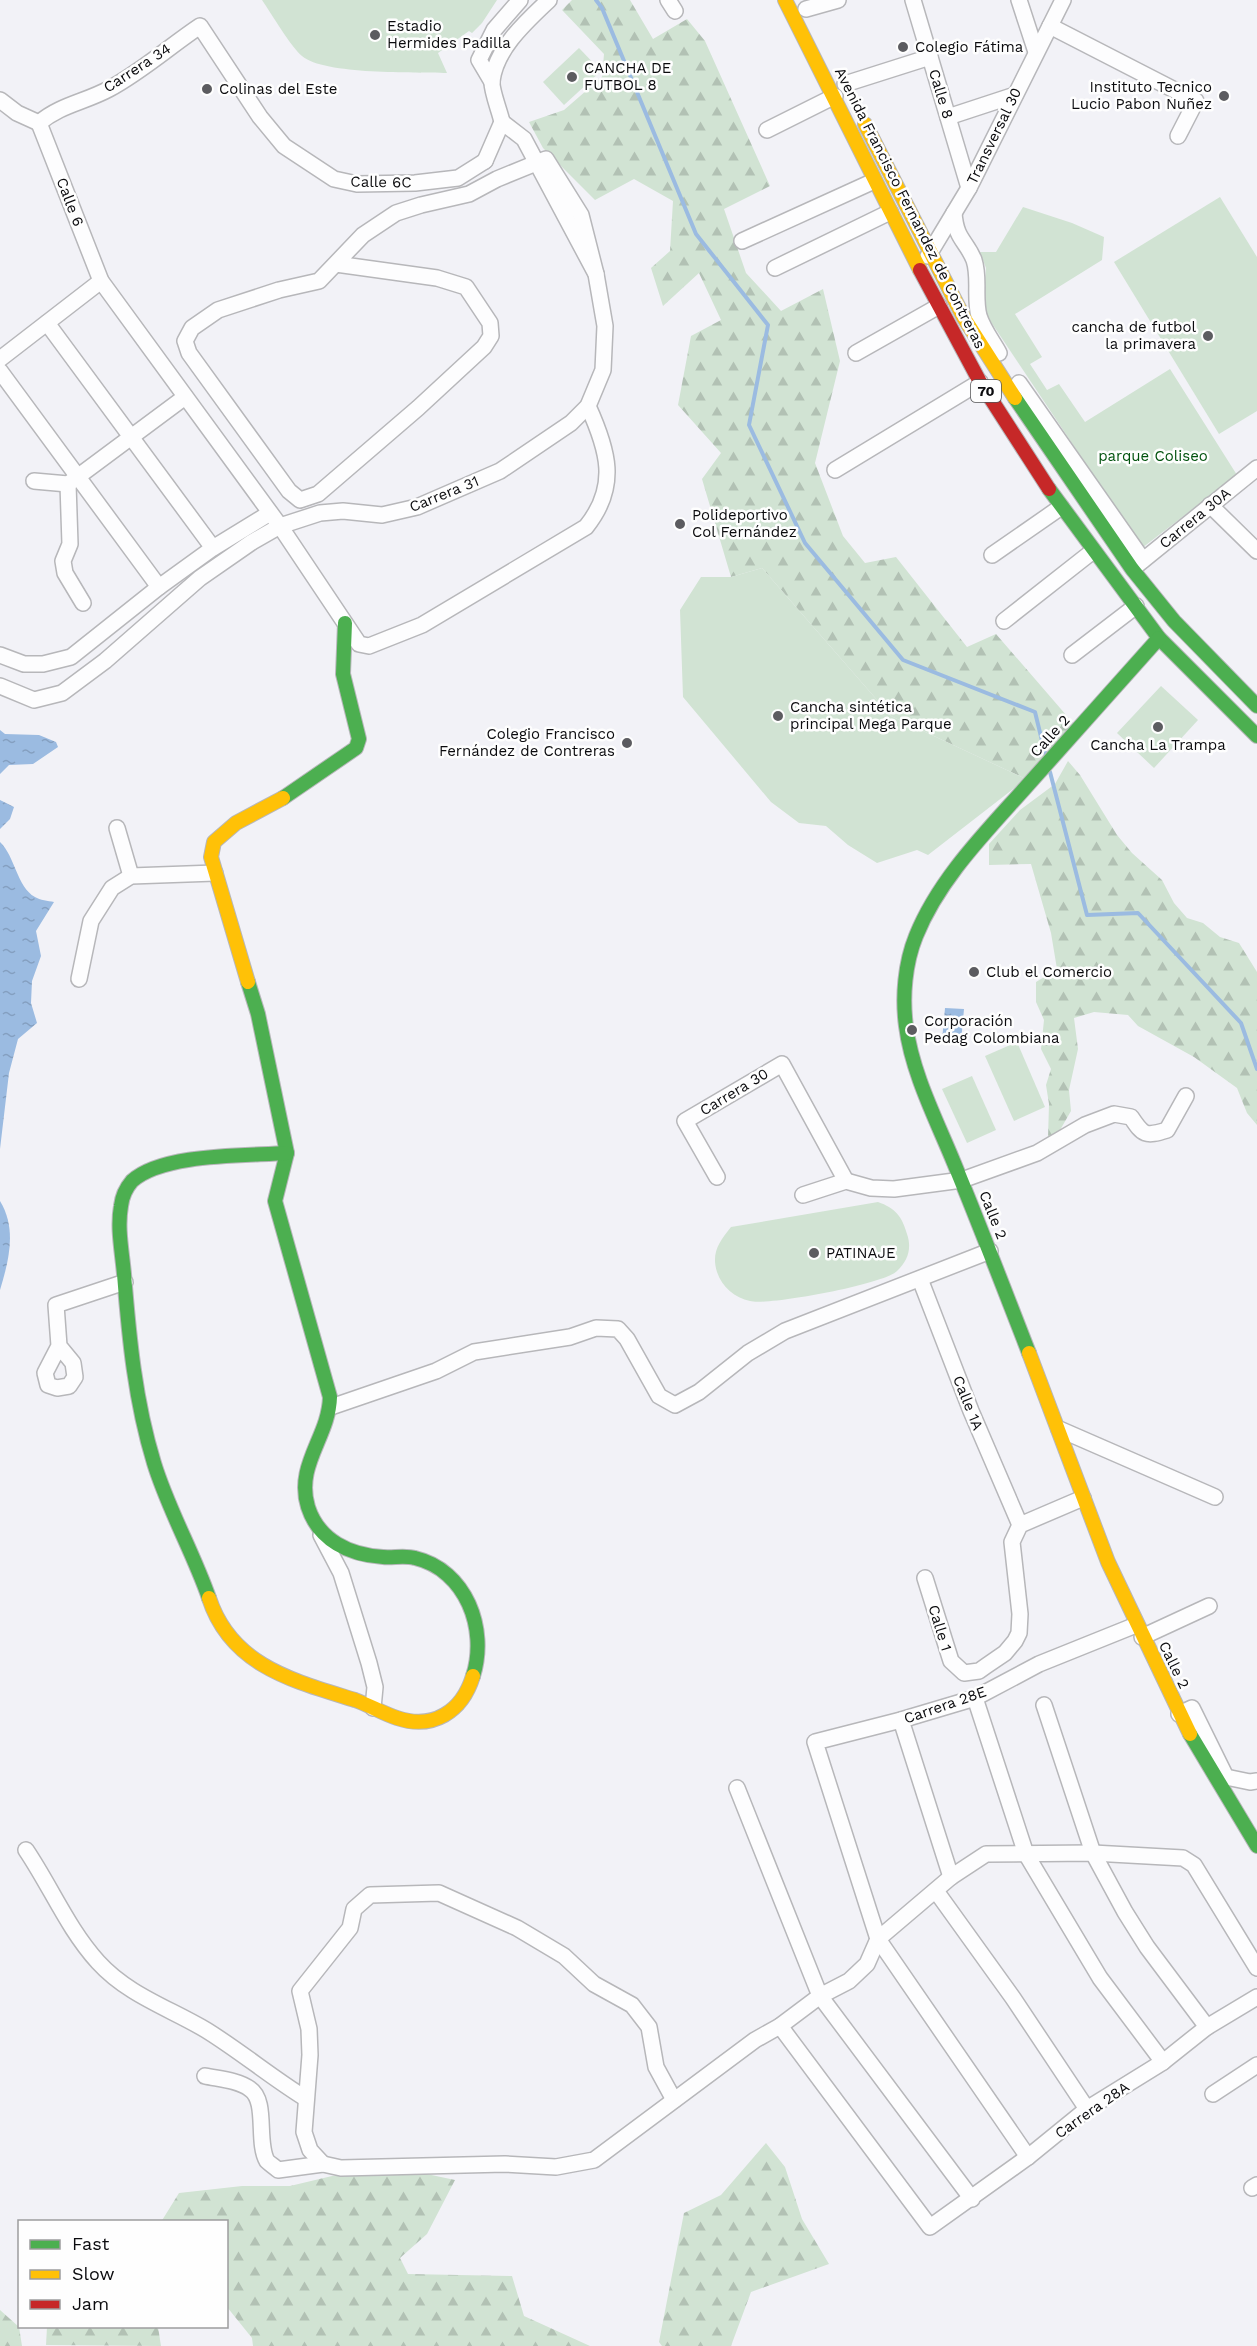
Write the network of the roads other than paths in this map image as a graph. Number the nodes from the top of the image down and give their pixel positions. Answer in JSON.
{"nodes":[{"id":1,"x":520,"y":0,"type":"edge"},
{"id":2,"x":549,"y":0,"type":"edge"},
{"id":3,"x":784,"y":0,"type":"edge"},
{"id":4,"x":838,"y":0,"type":"edge"},
{"id":5,"x":913,"y":0,"type":"edge"},
{"id":6,"x":1019,"y":0,"type":"edge"},
{"id":7,"x":1063,"y":0,"type":"edge"},
{"id":8,"x":807,"y":9,"type":"edge"},
{"id":9,"x":200,"y":26,"type":"joint"},
{"id":10,"x":1050,"y":26,"type":"junction"},
{"id":11,"x":1036,"y":52,"type":"junction"},
{"id":12,"x":930,"y":57,"type":"junction"},
{"id":13,"x":492,"y":82,"type":"junction"},
{"id":14,"x":843,"y":87,"type":"junction"},
{"id":15,"x":1015,"y":95,"type":"junction"},
{"id":16,"x":0,"y":100,"type":"edge"},
{"id":17,"x":861,"y":116,"type":"dead end"},
{"id":18,"x":948,"y":117,"type":"junction"},
{"id":19,"x":502,"y":122,"type":"junction"},
{"id":20,"x":39,"y":123,"type":"junction"},
{"id":21,"x":767,"y":130,"type":"dead end"},
{"id":22,"x":1178,"y":136,"type":"dead end"},
{"id":23,"x":486,"y":161,"type":"junction"},
{"id":24,"x":536,"y":162,"type":"junction"},
{"id":25,"x":497,"y":179,"type":"junction"},
{"id":26,"x":874,"y":181,"type":"junction"},
{"id":27,"x":969,"y":188,"type":"junction"},
{"id":28,"x":890,"y":212,"type":"junction"},
{"id":29,"x":954,"y":213,"type":"junction"},
{"id":30,"x":742,"y":241,"type":"dead end"},
{"id":31,"x":352,"y":246,"type":"junction"},
{"id":32,"x":965,"y":247,"type":"junction"},
{"id":33,"x":932,"y":250,"type":"junction"},
{"id":34,"x":336,"y":264,"type":"junction"},
{"id":35,"x":368,"y":268,"type":"junction"},
{"id":36,"x":775,"y":268,"type":"dead end"},
{"id":37,"x":919,"y":268,"type":"junction"},
{"id":38,"x":101,"y":281,"type":"junction"},
{"id":39,"x":939,"y":306,"type":"junction"},
{"id":40,"x":47,"y":323,"type":"junction"},
{"id":41,"x":856,"y":353,"type":"dead end"},
{"id":42,"x":0,"y":359,"type":"edge"},
{"id":43,"x":0,"y":371,"type":"edge"},
{"id":44,"x":980,"y":382,"type":"junction"},
{"id":45,"x":185,"y":397,"type":"junction"},
{"id":46,"x":588,"y":406,"type":"junction"},
{"id":47,"x":131,"y":436,"type":"junction"},
{"id":48,"x":1257,"y":468,"type":"edge"},
{"id":49,"x":835,"y":470,"type":"dead end"},
{"id":50,"x":73,"y":480,"type":"junction"},
{"id":51,"x":34,"y":481,"type":"dead end"},
{"id":52,"x":1210,"y":505,"type":"junction"},
{"id":53,"x":1061,"y":507,"type":"junction"},
{"id":54,"x":270,"y":513,"type":"junction"},
{"id":55,"x":280,"y":526,"type":"junction"},
{"id":56,"x":213,"y":548,"type":"junction"},
{"id":57,"x":1094,"y":550,"type":"junction"},
{"id":58,"x":1257,"y":551,"type":"edge"},
{"id":59,"x":992,"y":555,"type":"dead end"},
{"id":60,"x":1138,"y":565,"type":"junction"},
{"id":61,"x":159,"y":587,"type":"junction"},
{"id":62,"x":83,"y":603,"type":"dead end"},
{"id":63,"x":1136,"y":606,"type":"junction"},
{"id":64,"x":1004,"y":621,"type":"dead end"},
{"id":65,"x":345,"y":623,"type":"junction"},
{"id":66,"x":1159,"y":638,"type":"junction"},
{"id":67,"x":0,"y":655,"type":"edge"},
{"id":68,"x":1072,"y":655,"type":"dead end"},
{"id":69,"x":0,"y":686,"type":"edge"},
{"id":70,"x":1257,"y":706,"type":"edge"},
{"id":71,"x":1257,"y":736,"type":"edge"},
{"id":72,"x":117,"y":828,"type":"dead end"},
{"id":73,"x":215,"y":873,"type":"junction"},
{"id":74,"x":131,"y":876,"type":"junction"},
{"id":75,"x":79,"y":979,"type":"dead end"},
{"id":76,"x":1186,"y":1096,"type":"dead end"},
{"id":77,"x":287,"y":1153,"type":"junction"},
{"id":78,"x":717,"y":1177,"type":"dead end"},
{"id":79,"x":962,"y":1180,"type":"junction"},
{"id":80,"x":846,"y":1181,"type":"junction"},
{"id":81,"x":803,"y":1195,"type":"dead end"},
{"id":82,"x":990,"y":1251,"type":"junction"},
{"id":83,"x":920,"y":1280,"type":"junction"},
{"id":84,"x":125,"y":1282,"type":"junction"},
{"id":85,"x":58,"y":1346,"type":"dead end"},
{"id":86,"x":331,"y":1407,"type":"junction"},
{"id":87,"x":1059,"y":1429,"type":"junction"},
{"id":88,"x":1215,"y":1497,"type":"dead end"},
{"id":89,"x":1083,"y":1498,"type":"junction"},
{"id":90,"x":312,"y":1519,"type":"junction"},
{"id":91,"x":1020,"y":1525,"type":"junction"},
{"id":92,"x":924,"y":1578,"type":"dead end"},
{"id":93,"x":1209,"y":1606,"type":"dead end"},
{"id":94,"x":1139,"y":1631,"type":"junction"},
{"id":95,"x":975,"y":1698,"type":"junction"},
{"id":96,"x":1044,"y":1705,"type":"dead end"},
{"id":97,"x":373,"y":1708,"type":"junction"},
{"id":98,"x":901,"y":1720,"type":"junction"},
{"id":99,"x":1188,"y":1720,"type":"junction"},
{"id":100,"x":1257,"y":1781,"type":"edge"},
{"id":101,"x":737,"y":1788,"type":"dead end"},
{"id":102,"x":1257,"y":1846,"type":"edge"},
{"id":103,"x":26,"y":1850,"type":"dead end"},
{"id":104,"x":1093,"y":1852,"type":"junction"},
{"id":105,"x":1026,"y":1854,"type":"junction"},
{"id":106,"x":951,"y":1877,"type":"junction"},
{"id":107,"x":936,"y":1891,"type":"junction"},
{"id":108,"x":878,"y":1939,"type":"junction"},
{"id":109,"x":1257,"y":1968,"type":"edge"},
{"id":110,"x":820,"y":1996,"type":"junction"},
{"id":111,"x":1257,"y":1997,"type":"edge"},
{"id":112,"x":780,"y":2026,"type":"junction"},
{"id":113,"x":1208,"y":2027,"type":"junction"},
{"id":114,"x":1163,"y":2062,"type":"junction"},
{"id":115,"x":1257,"y":2065,"type":"edge"},
{"id":116,"x":205,"y":2076,"type":"dead end"},
{"id":117,"x":1213,"y":2094,"type":"dead end"},
{"id":118,"x":305,"y":2098,"type":"junction"},
{"id":119,"x":674,"y":2100,"type":"junction"},
{"id":120,"x":1087,"y":2109,"type":"junction"},
{"id":121,"x":1028,"y":2157,"type":"junction"},
{"id":122,"x":323,"y":2164,"type":"junction"},
{"id":123,"x":972,"y":2199,"type":"junction"}],
"edges":[{"from":1,"to":13,"type":"street"},
{"from":2,"to":13,"type":"street"},
{"from":3,"to":14,"type":"street","name":"Avenida Francisco Fernandez de Contreras","number":"70"},
{"from":4,"to":8,"type":"street"},
{"from":5,"to":12,"type":"street","name":"Calle 8"},
{"from":6,"to":11,"type":"street"},
{"from":7,"to":10,"type":"street","name":"Transversal 30"},
{"from":9,"to":20,"type":"street","name":"Carrera 34"},
{"from":9,"to":23,"type":"street","name":"Calle 6C"},
{"from":10,"to":11,"type":"street","name":"Transversal 30"},
{"from":10,"to":22,"type":"street"},
{"from":11,"to":15,"type":"street","name":"Transversal 30"},
{"from":12,"to":14,"type":"street"},
{"from":12,"to":18,"type":"street","name":"Calle 8"},
{"from":13,"to":19,"type":"street"},
{"from":14,"to":21,"type":"street"},
{"from":14,"to":26,"type":"street","name":"Avenida Francisco Fernandez de Contreras","number":"70"},
{"from":15,"to":18,"type":"street"},
{"from":15,"to":27,"type":"street","name":"Transversal 30"},
{"from":16,"to":20,"type":"street"},
{"from":17,"to":33,"type":"street","name":"Avenida Francisco Fernandez de Contreras","number":"70"},
{"from":18,"to":27,"type":"street","name":"Calle 8"},
{"from":19,"to":23,"type":"street"},
{"from":19,"to":24,"type":"street"},
{"from":20,"to":38,"type":"street","name":"Calle 6"},
{"from":23,"to":25,"type":"street"},
{"from":24,"to":25,"type":"street"},
{"from":24,"to":46,"type":"street"},
{"from":25,"to":31,"type":"street"},
{"from":26,"to":28,"type":"street","name":"Avenida Francisco Fernandez de Contreras","number":"70"},
{"from":26,"to":30,"type":"street"},
{"from":27,"to":29,"type":"street","name":"Transversal 30"},
{"from":28,"to":36,"type":"street"},
{"from":28,"to":37,"type":"street","name":"Avenida Francisco Fernandez de Contreras","number":"70"},
{"from":29,"to":32,"type":"street"},
{"from":29,"to":33,"type":"street","name":"Transversal 30"},
{"from":31,"to":34,"type":"street"},
{"from":31,"to":35,"type":"street"},
{"from":32,"to":33,"type":"street"},
{"from":32,"to":60,"type":"street"},
{"from":33,"to":37,"type":"street","name":"Transversal 30"},
{"from":33,"to":60,"type":"street","name":"Avenida Francisco Fernandez de Contreras","number":"70"},
{"from":34,"to":35,"type":"street"},
{"from":34,"to":35,"type":"street"},
{"from":37,"to":39,"type":"street","name":"Avenida Francisco Fernandez de Contreras","number":"70"},
{"from":38,"to":40,"type":"street"},
{"from":38,"to":45,"type":"street","name":"Calle 6"},
{"from":39,"to":41,"type":"street"},
{"from":39,"to":44,"type":"street","name":"Avenida Francisco Fernandez de Contreras","number":"70"},
{"from":40,"to":42,"type":"street"},
{"from":40,"to":47,"type":"street"},
{"from":43,"to":50,"type":"street"},
{"from":44,"to":49,"type":"street"},
{"from":44,"to":53,"type":"street","name":"Avenida Francisco Fernandez de Contreras","number":"70"},
{"from":45,"to":47,"type":"street"},
{"from":45,"to":54,"type":"street","name":"Calle 6"},
{"from":46,"to":55,"type":"street","name":"Carrera 31"},
{"from":46,"to":65,"type":"street","name":"Calle 6"},
{"from":47,"to":50,"type":"street"},
{"from":47,"to":56,"type":"street"},
{"from":48,"to":52,"type":"street","name":"Carrera 30A"},
{"from":50,"to":51,"type":"street"},
{"from":50,"to":61,"type":"street"},
{"from":50,"to":62,"type":"street"},
{"from":52,"to":58,"type":"street"},
{"from":52,"to":60,"type":"street","name":"Carrera 30A"},
{"from":53,"to":57,"type":"street","name":"Avenida Francisco Fernandez de Contreras","number":"70"},
{"from":53,"to":59,"type":"street"},
{"from":54,"to":55,"type":"street","name":"Calle 6"},
{"from":54,"to":56,"type":"street"},
{"from":55,"to":65,"type":"street","name":"Calle 6"},
{"from":55,"to":69,"type":"street","name":"Carrera 31"},
{"from":56,"to":61,"type":"street"},
{"from":57,"to":63,"type":"street","name":"Avenida Francisco Fernandez de Contreras","number":"70"},
{"from":57,"to":64,"type":"street"},
{"from":60,"to":70,"type":"street","name":"Avenida Francisco Fernandez de Contreras","number":"70"},
{"from":61,"to":67,"type":"street"},
{"from":63,"to":66,"type":"street","name":"Avenida Francisco Fernandez de Contreras","number":"70"},
{"from":63,"to":68,"type":"street"},
{"from":65,"to":73,"type":"street"},
{"from":66,"to":71,"type":"street","name":"Avenida Francisco Fernandez de Contreras","number":"70"},
{"from":66,"to":79,"type":"street","name":"Calle 2"},
{"from":72,"to":74,"type":"street"},
{"from":73,"to":74,"type":"street"},
{"from":73,"to":77,"type":"street"},
{"from":74,"to":75,"type":"street"},
{"from":76,"to":79,"type":"street"},
{"from":77,"to":84,"type":"street"},
{"from":77,"to":86,"type":"street"},
{"from":78,"to":80,"type":"street","name":"Carrera 30"},
{"from":79,"to":80,"type":"street"},
{"from":79,"to":82,"type":"street","name":"Calle 2"},
{"from":80,"to":81,"type":"street"},
{"from":82,"to":83,"type":"street"},
{"from":82,"to":87,"type":"street","name":"Calle 2"},
{"from":83,"to":86,"type":"street"},
{"from":83,"to":91,"type":"street","name":"Calle 1A"},
{"from":84,"to":85,"type":"street"},
{"from":84,"to":97,"type":"street"},
{"from":86,"to":90,"type":"street"},
{"from":87,"to":88,"type":"street"},
{"from":87,"to":89,"type":"street","name":"Calle 2"},
{"from":89,"to":91,"type":"street"},
{"from":89,"to":94,"type":"street","name":"Calle 2"},
{"from":90,"to":97,"type":"street"},
{"from":90,"to":97,"type":"street"},
{"from":91,"to":92,"type":"street","name":"Calle 1"},
{"from":93,"to":94,"type":"street","name":"Carrera 28E"},
{"from":94,"to":95,"type":"street","name":"Carrera 28E"},
{"from":94,"to":99,"type":"street","name":"Calle 2"},
{"from":95,"to":98,"type":"street","name":"Carrera 28E"},
{"from":95,"to":105,"type":"street"},
{"from":96,"to":104,"type":"street"},
{"from":98,"to":106,"type":"street"},
{"from":98,"to":108,"type":"street","name":"Carrera 28E"},
{"from":99,"to":100,"type":"street"},
{"from":99,"to":102,"type":"street","name":"Calle 2"},
{"from":101,"to":110,"type":"street"},
{"from":103,"to":118,"type":"street"},
{"from":104,"to":105,"type":"street"},
{"from":104,"to":109,"type":"street"},
{"from":104,"to":113,"type":"street"},
{"from":105,"to":106,"type":"street"},
{"from":105,"to":114,"type":"street"},
{"from":106,"to":107,"type":"street"},
{"from":107,"to":108,"type":"street"},
{"from":107,"to":120,"type":"street"},
{"from":108,"to":110,"type":"street"},
{"from":108,"to":121,"type":"street"},
{"from":110,"to":112,"type":"street"},
{"from":110,"to":123,"type":"street"},
{"from":111,"to":113,"type":"street","name":"Carrera 28A"},
{"from":112,"to":119,"type":"street"},
{"from":112,"to":123,"type":"street","name":"Carrera 28A"},
{"from":113,"to":114,"type":"street","name":"Carrera 28A"},
{"from":114,"to":120,"type":"street","name":"Carrera 28A"},
{"from":115,"to":117,"type":"street"},
{"from":116,"to":122,"type":"street"},
{"from":118,"to":119,"type":"street"},
{"from":118,"to":122,"type":"street"},
{"from":119,"to":122,"type":"street"},
{"from":120,"to":121,"type":"street","name":"Carrera 28A"},
{"from":121,"to":123,"type":"street","name":"Carrera 28A"}]}
